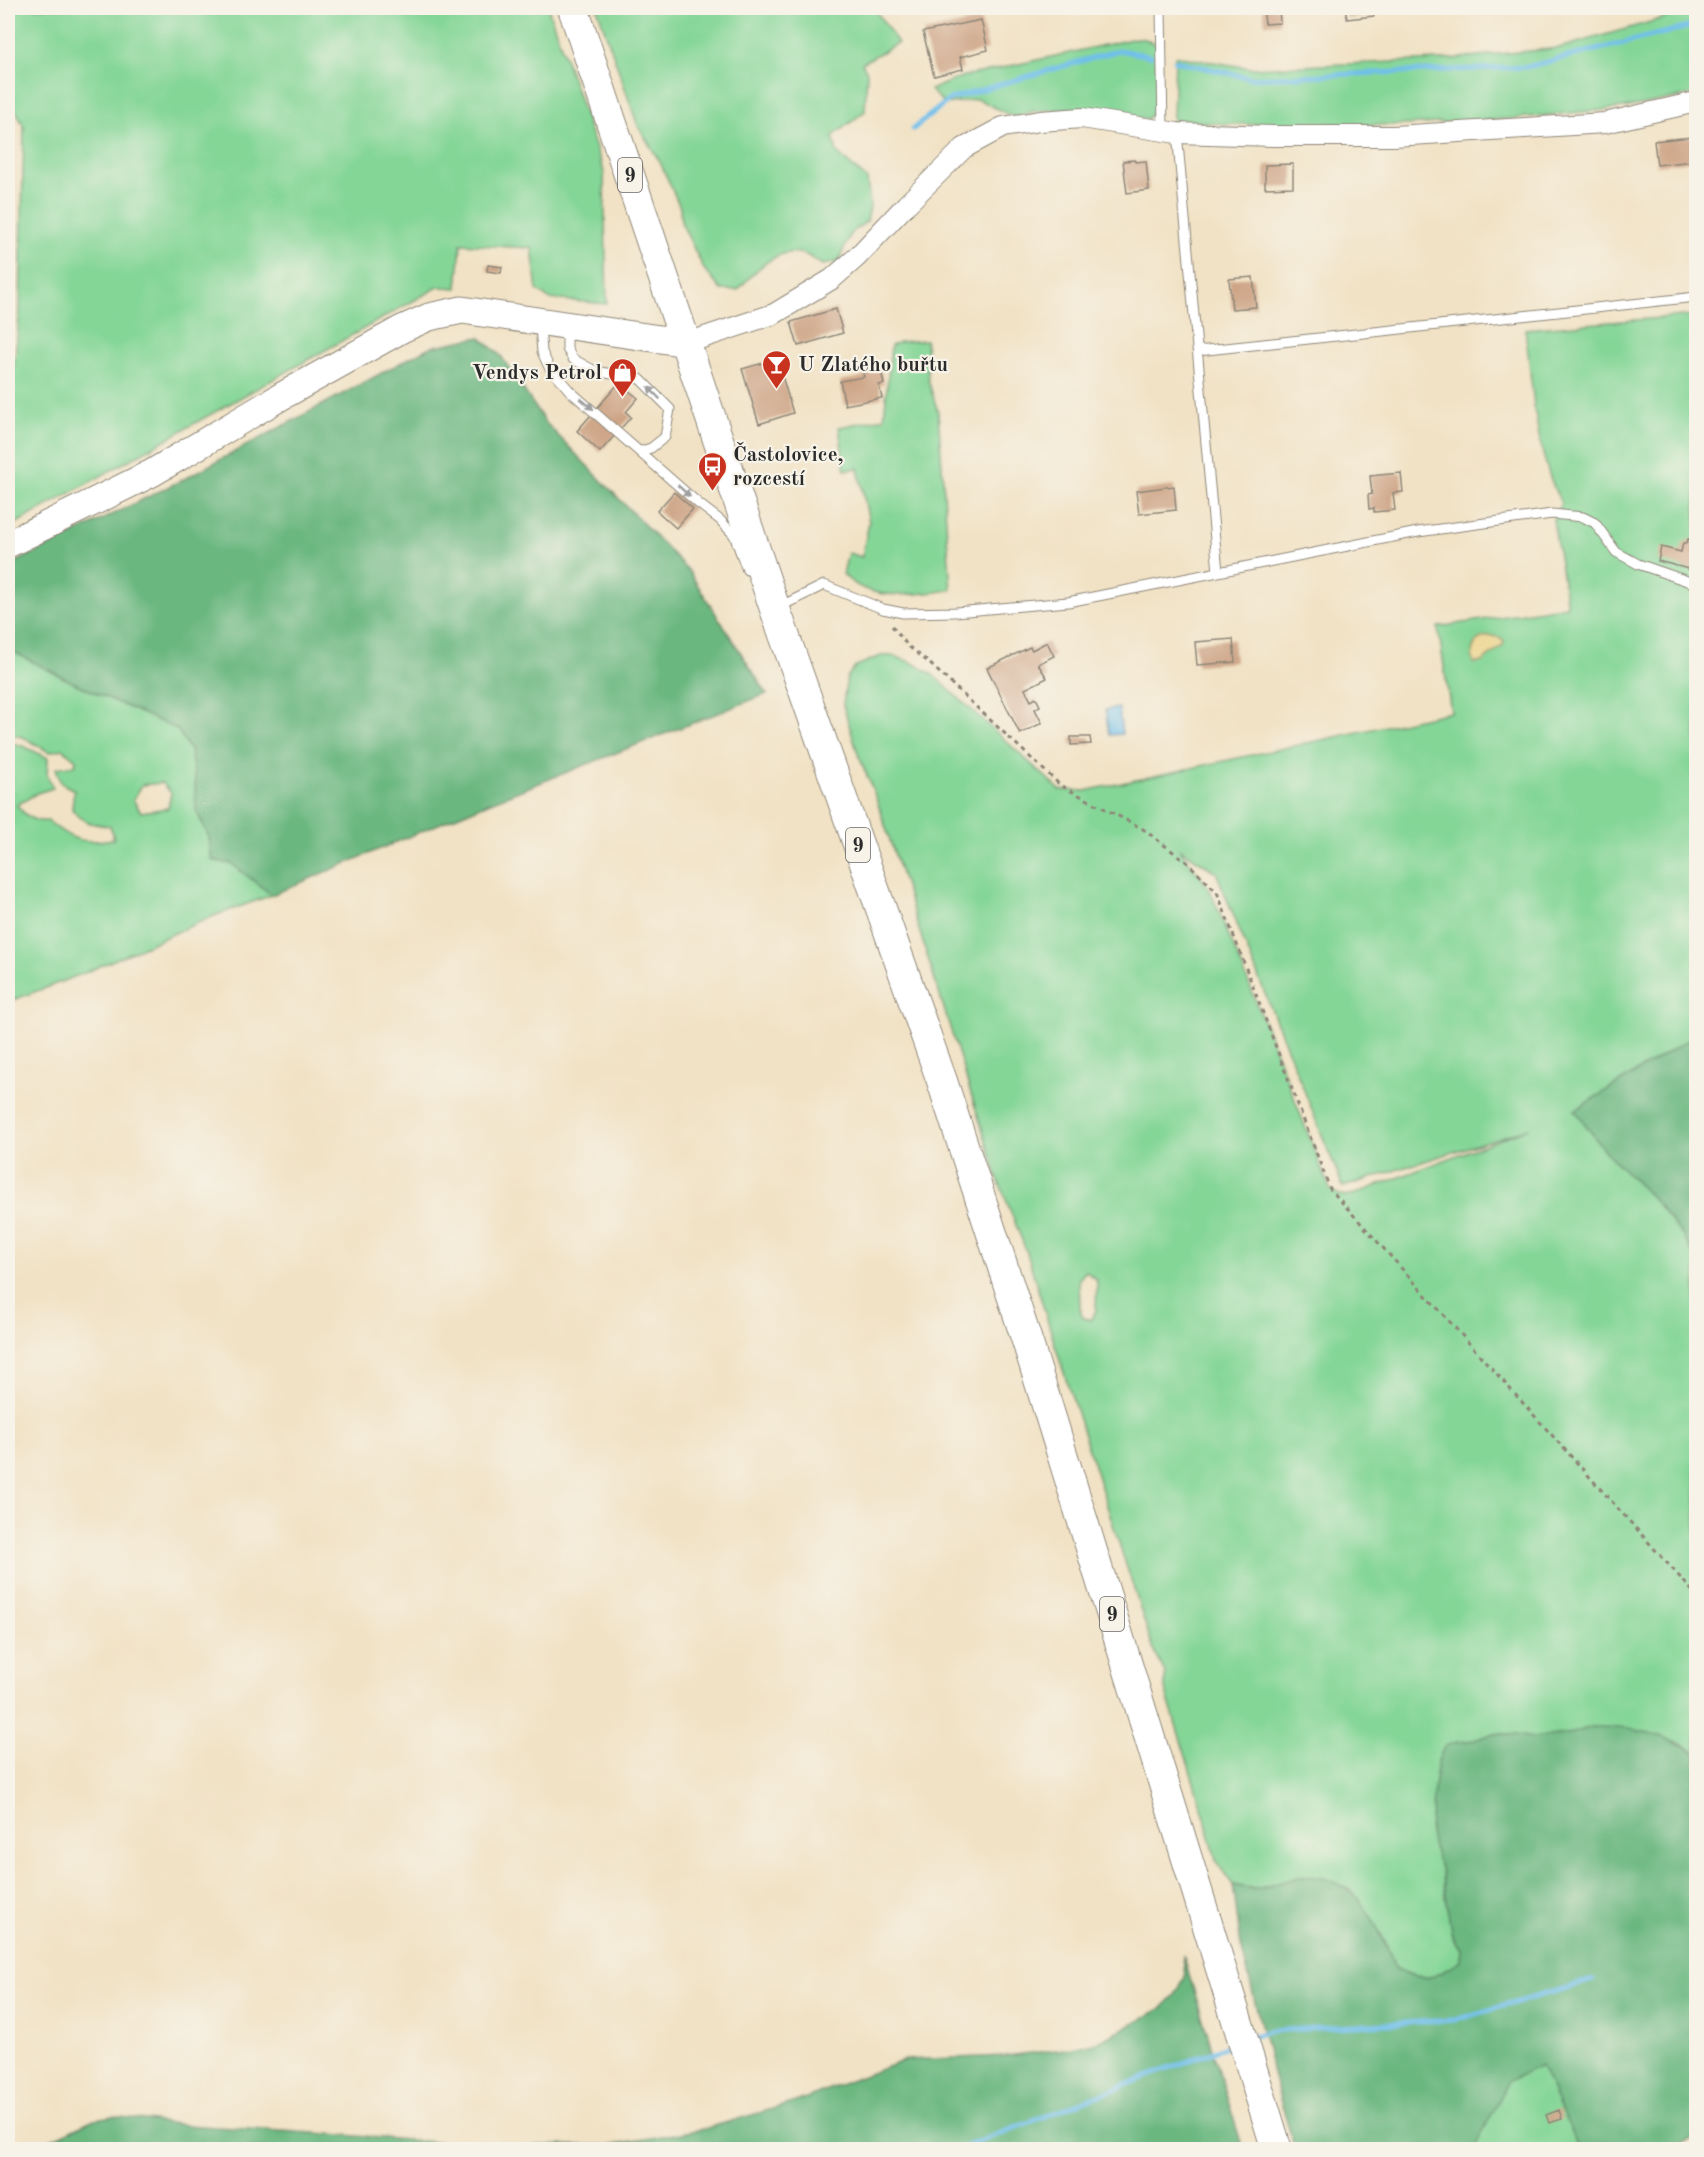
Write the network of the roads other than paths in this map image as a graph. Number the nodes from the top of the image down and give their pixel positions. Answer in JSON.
{"nodes":[{"id":1,"x":573,"y":8,"type":"edge"},
{"id":2,"x":1161,"y":8,"type":"edge"},
{"id":3,"x":1696,"y":102,"type":"edge"},
{"id":4,"x":1170,"y":132,"type":"junction"},
{"id":5,"x":1696,"y":297,"type":"edge"},
{"id":6,"x":540,"y":322,"type":"junction"},
{"id":7,"x":568,"y":325,"type":"junction"},
{"id":8,"x":687,"y":343,"type":"junction"},
{"id":9,"x":1198,"y":351,"type":"junction"},
{"id":10,"x":641,"y":451,"type":"junction"},
{"id":11,"x":8,"y":544,"type":"edge"},
{"id":12,"x":1218,"y":572,"type":"junction"},
{"id":13,"x":750,"y":578,"type":"dead end"},
{"id":14,"x":1696,"y":584,"type":"edge"},
{"id":15,"x":774,"y":621,"type":"junction"},
{"id":16,"x":1277,"y":2150,"type":"edge"}],
"edges":[{"from":1,"to":8,"type":"main road","number":"9"},
{"from":2,"to":4,"type":"lane"},
{"from":3,"to":4,"type":"street"},
{"from":4,"to":8,"type":"street"},
{"from":4,"to":9,"type":"lane"},
{"from":5,"to":9,"type":"lane"},
{"from":6,"to":7,"type":"street"},
{"from":6,"to":10,"type":"lane","one_way":true},
{"from":6,"to":11,"type":"street"},
{"from":7,"to":8,"type":"street"},
{"from":10,"to":7,"type":"lane","one_way":true},
{"from":8,"to":15,"type":"main road","number":"9"},
{"from":9,"to":12,"type":"lane"},
{"from":10,"to":13,"type":"lane","one_way":true},
{"from":12,"to":14,"type":"lane"},
{"from":12,"to":15,"type":"lane"},
{"from":15,"to":16,"type":"main road","number":"9"}]}
